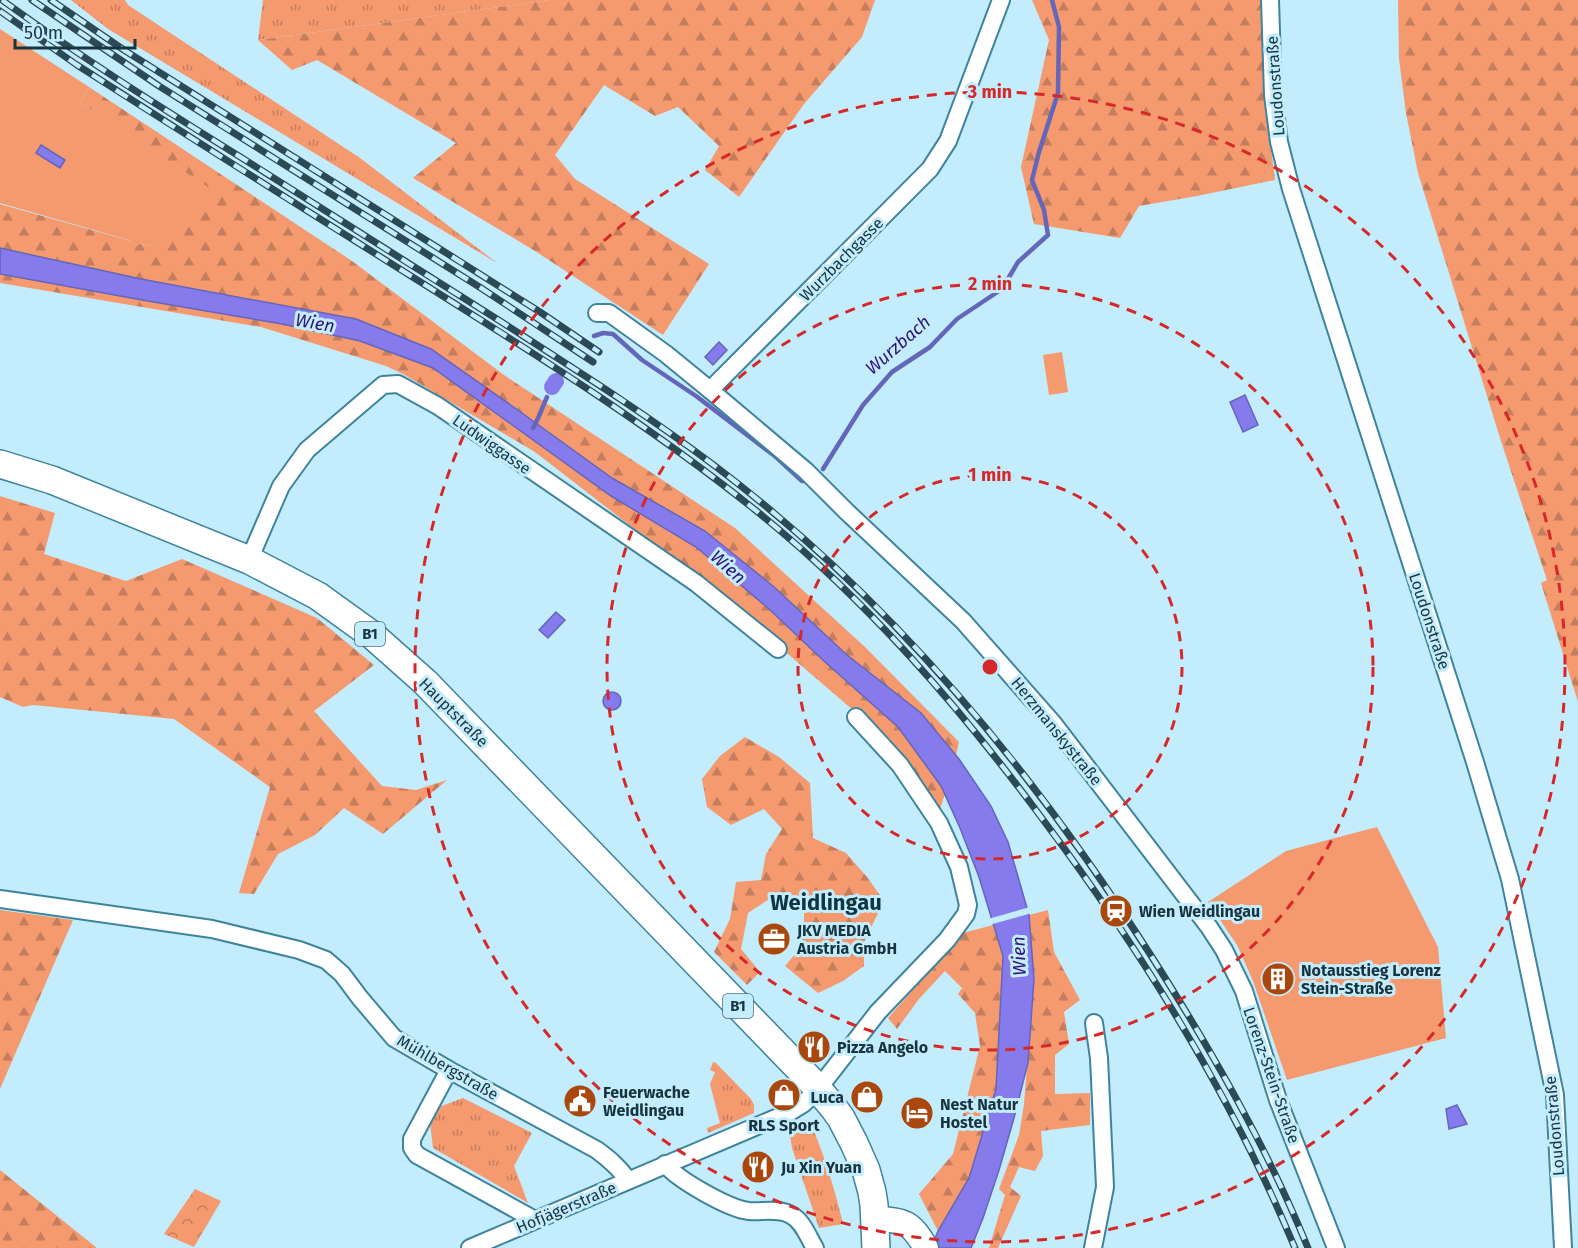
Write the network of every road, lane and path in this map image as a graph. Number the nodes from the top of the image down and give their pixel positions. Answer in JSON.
{"nodes":[{"id":1,"x":1001,"y":0,"type":"edge"},
{"id":2,"x":1270,"y":0,"type":"edge"},
{"id":3,"x":597,"y":313,"type":"dead end"},
{"id":4,"x":710,"y":390,"type":"junction"},
{"id":5,"x":0,"y":464,"type":"edge"},
{"id":6,"x":249,"y":560,"type":"junction"},
{"id":7,"x":778,"y":649,"type":"dead end"},
{"id":8,"x":856,"y":717,"type":"dead end"},
{"id":9,"x":0,"y":899,"type":"edge"},
{"id":10,"x":1195,"y":909,"type":"joint"},
{"id":11,"x":1094,"y":1023,"type":"dead end"},
{"id":12,"x":449,"y":1070,"type":"junction"},
{"id":13,"x":818,"y":1089,"type":"junction"},
{"id":14,"x":665,"y":1164,"type":"junction"},
{"id":15,"x":628,"y":1180,"type":"junction"},
{"id":16,"x":876,"y":1219,"type":"junction"},
{"id":17,"x":536,"y":1220,"type":"junction"},
{"id":18,"x":923,"y":1243,"type":"edge"},
{"id":19,"x":470,"y":1248,"type":"edge"},
{"id":20,"x":815,"y":1248,"type":"edge"},
{"id":21,"x":876,"y":1248,"type":"edge"},
{"id":22,"x":1093,"y":1248,"type":"edge"},
{"id":23,"x":1336,"y":1248,"type":"edge"},
{"id":24,"x":1563,"y":1248,"type":"edge"}],
"edges":[{"from":1,"to":4,"type":"street","name":"Wurzbachgasse"},
{"from":2,"to":24,"type":"street","name":"Loudonstraße"},
{"from":3,"to":4,"type":"street"},
{"from":4,"to":10,"type":"street","name":"Herzmanskystraße"},
{"from":5,"to":6,"type":"main road","name":"Hauptstraße","number":"B1"},
{"from":6,"to":7,"type":"street","name":"Ludwiggasse"},
{"from":6,"to":13,"type":"main road","name":"Hauptstraße","number":"B1"},
{"from":8,"to":13,"type":"street"},
{"from":9,"to":12,"type":"street","name":"Mühlbergstraße"},
{"from":10,"to":23,"type":"street","name":"Lorenz-Stein-Straße"},
{"from":11,"to":22,"type":"street"},
{"from":12,"to":15,"type":"street","name":"Mühlbergstraße"},
{"from":12,"to":17,"type":"street"},
{"from":13,"to":14,"type":"street"},
{"from":13,"to":16,"type":"main road","number":"B1"},
{"from":14,"to":15,"type":"street"},
{"from":14,"to":20,"type":"street"},
{"from":15,"to":17,"type":"street","name":"Hofjägerstraße"},
{"from":16,"to":18,"type":"main road"},
{"from":16,"to":21,"type":"main road","number":"B1"},
{"from":17,"to":19,"type":"street","name":"Hofjägerstraße"}]}
